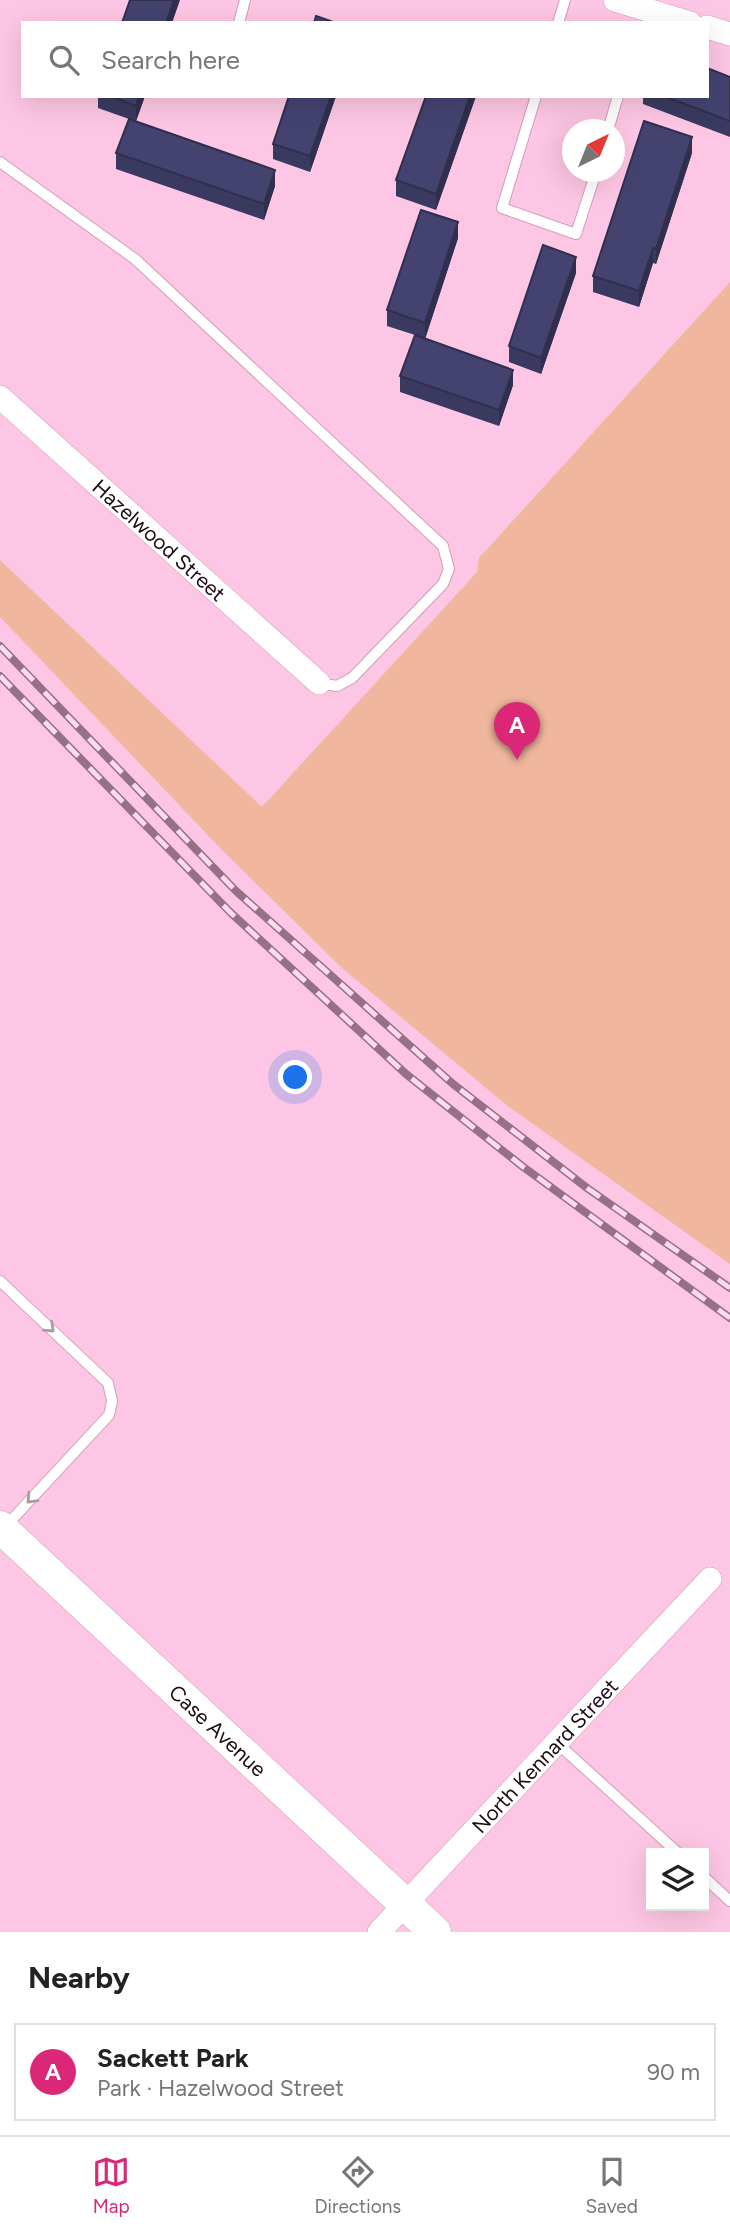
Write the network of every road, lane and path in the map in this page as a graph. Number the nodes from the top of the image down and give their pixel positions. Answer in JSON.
{"nodes":[{"id":1,"x":245,"y":0,"type":"edge"},
{"id":2,"x":565,"y":0,"type":"edge"},
{"id":3,"x":615,"y":0,"type":"edge"},
{"id":4,"x":643,"y":16,"type":"edge"},
{"id":5,"x":240,"y":21,"type":"edge"},
{"id":6,"x":559,"y":21,"type":"edge"},
{"id":7,"x":677,"y":21,"type":"edge"},
{"id":8,"x":709,"y":28,"type":"edge"},
{"id":9,"x":730,"y":34,"type":"edge"},
{"id":10,"x":535,"y":98,"type":"edge"},
{"id":11,"x":617,"y":98,"type":"edge"},
{"id":12,"x":611,"y":119,"type":"edge"},
{"id":13,"x":0,"y":162,"type":"edge"},
{"id":14,"x":593,"y":182,"type":"edge"},
{"id":15,"x":0,"y":397,"type":"edge"},
{"id":16,"x":319,"y":683,"type":"joint"},
{"id":17,"x":0,"y":1281,"type":"edge"},
{"id":18,"x":1,"y":1528,"type":"edge"},
{"id":19,"x":710,"y":1579,"type":"dead end"},
{"id":20,"x":557,"y":1743,"type":"junction"},
{"id":21,"x":672,"y":1848,"type":"edge"},
{"id":22,"x":709,"y":1881,"type":"edge"},
{"id":23,"x":730,"y":1900,"type":"edge"},
{"id":24,"x":405,"y":1904,"type":"junction"},
{"id":25,"x":379,"y":1932,"type":"edge"},
{"id":26,"x":435,"y":1932,"type":"edge"}],
"edges":[{"from":1,"to":5,"type":"lane"},
{"from":2,"to":6,"type":"lane"},
{"from":3,"to":4,"type":"street"},
{"from":4,"to":7,"type":"street"},
{"from":8,"to":9,"type":"street"},
{"from":10,"to":14,"type":"lane"},
{"from":11,"to":12,"type":"lane"},
{"from":13,"to":16,"type":"lane"},
{"from":15,"to":16,"type":"street","name":"Hazelwood Street"},
{"from":17,"to":18,"type":"lane","one_way":true},
{"from":18,"to":24,"type":"street","name":"Case Avenue"},
{"from":19,"to":20,"type":"street","name":"North Kennard Street"},
{"from":20,"to":21,"type":"lane"},
{"from":20,"to":24,"type":"street","name":"North Kennard Street"},
{"from":22,"to":23,"type":"lane"},
{"from":24,"to":25,"type":"street","name":"North Kennard Street"},
{"from":24,"to":26,"type":"street","name":"Case Avenue"}]}
